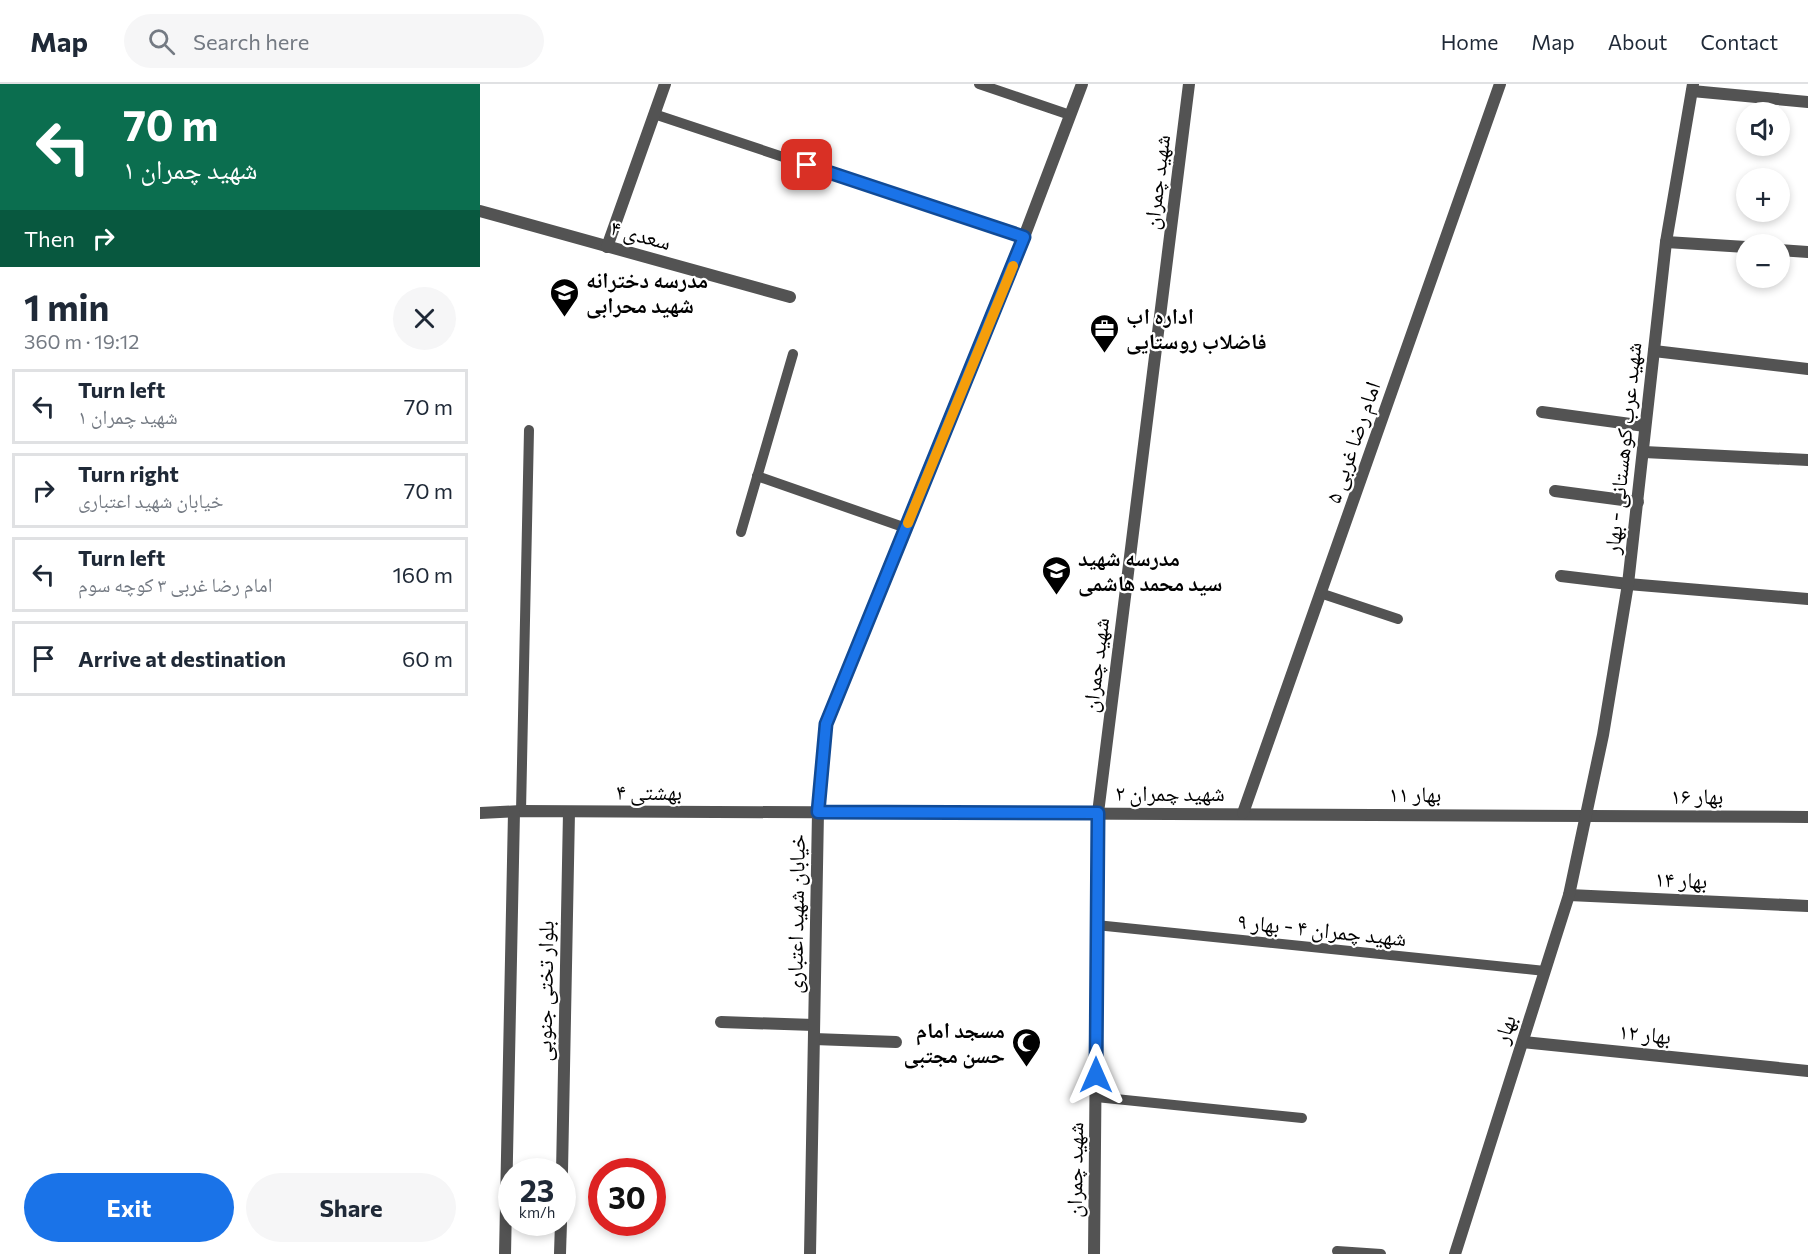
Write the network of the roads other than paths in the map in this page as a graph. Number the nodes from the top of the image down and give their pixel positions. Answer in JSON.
{"nodes":[{"id":1,"x":665,"y":84,"type":"edge"},
{"id":2,"x":979,"y":84,"type":"edge"},
{"id":3,"x":1082,"y":84,"type":"edge"},
{"id":4,"x":1189,"y":84,"type":"edge"},
{"id":5,"x":1500,"y":84,"type":"edge"},
{"id":6,"x":1692,"y":88,"type":"edge"},
{"id":7,"x":1808,"y":102,"type":"edge"},
{"id":8,"x":654,"y":114,"type":"junction"},
{"id":9,"x":1070,"y":115,"type":"junction"},
{"id":10,"x":480,"y":211,"type":"edge"},
{"id":11,"x":1024,"y":237,"type":"junction"},
{"id":12,"x":1666,"y":242,"type":"junction"},
{"id":13,"x":607,"y":247,"type":"junction"},
{"id":14,"x":1736,"y":247,"type":"edge"},
{"id":15,"x":1790,"y":251,"type":"edge"},
{"id":16,"x":1808,"y":252,"type":"edge"},
{"id":17,"x":790,"y":297,"type":"dead end"},
{"id":18,"x":1654,"y":351,"type":"junction"},
{"id":19,"x":793,"y":354,"type":"dead end"},
{"id":20,"x":1808,"y":369,"type":"edge"},
{"id":21,"x":1542,"y":412,"type":"dead end"},
{"id":22,"x":1645,"y":426,"type":"junction"},
{"id":23,"x":529,"y":430,"type":"dead end"},
{"id":24,"x":1644,"y":452,"type":"junction"},
{"id":25,"x":1808,"y":460,"type":"edge"},
{"id":26,"x":757,"y":476,"type":"junction"},
{"id":27,"x":1555,"y":491,"type":"dead end"},
{"id":28,"x":1638,"y":502,"type":"junction"},
{"id":29,"x":906,"y":528,"type":"junction"},
{"id":30,"x":741,"y":532,"type":"dead end"},
{"id":31,"x":1561,"y":576,"type":"dead end"},
{"id":32,"x":1628,"y":584,"type":"junction"},
{"id":33,"x":1320,"y":593,"type":"junction"},
{"id":34,"x":1808,"y":599,"type":"edge"},
{"id":35,"x":1398,"y":619,"type":"dead end"},
{"id":36,"x":518,"y":812,"type":"junction"},
{"id":37,"x":569,"y":812,"type":"junction"},
{"id":38,"x":818,"y":812,"type":"junction"},
{"id":39,"x":480,"y":813,"type":"edge"},
{"id":40,"x":1098,"y":813,"type":"junction"},
{"id":41,"x":1243,"y":813,"type":"junction"},
{"id":42,"x":1587,"y":815,"type":"junction"},
{"id":43,"x":1808,"y":817,"type":"edge"},
{"id":44,"x":1569,"y":896,"type":"junction"},
{"id":45,"x":1808,"y":906,"type":"edge"},
{"id":46,"x":1096,"y":925,"type":"junction"},
{"id":47,"x":1545,"y":971,"type":"junction"},
{"id":48,"x":721,"y":1022,"type":"dead end"},
{"id":49,"x":814,"y":1024,"type":"junction"},
{"id":50,"x":814,"y":1039,"type":"junction"},
{"id":51,"x":896,"y":1042,"type":"dead end"},
{"id":52,"x":1522,"y":1042,"type":"junction"},
{"id":53,"x":1808,"y":1071,"type":"edge"},
{"id":54,"x":1096,"y":1097,"type":"junction"},
{"id":55,"x":1302,"y":1118,"type":"dead end"},
{"id":56,"x":562,"y":1158,"type":"edge"},
{"id":57,"x":561,"y":1236,"type":"edge"},
{"id":58,"x":1337,"y":1251,"type":"dead end"},
{"id":59,"x":505,"y":1254,"type":"edge"},
{"id":60,"x":560,"y":1254,"type":"edge"},
{"id":61,"x":810,"y":1254,"type":"edge"},
{"id":62,"x":1094,"y":1254,"type":"edge"},
{"id":63,"x":1381,"y":1254,"type":"edge"},
{"id":64,"x":1455,"y":1254,"type":"edge"}],
"edges":[{"from":1,"to":8,"type":"street"},
{"from":2,"to":9,"type":"lane"},
{"from":3,"to":9,"type":"street","name":"خیابان شهید اعتباری"},
{"from":4,"to":40,"type":"street","name":"شهید چمران"},
{"from":5,"to":33,"type":"street","name":"امام رضا غربی ۵"},
{"from":6,"to":7,"type":"street"},
{"from":6,"to":12,"type":"street","name":"شهید عرب کوهستانی - بهار"},
{"from":8,"to":11,"type":"lane"},
{"from":8,"to":13,"type":"street"},
{"from":9,"to":11,"type":"street","name":"خیابان شهید اعتباری"},
{"from":10,"to":13,"type":"street","name":"سعدی ۴"},
{"from":11,"to":29,"type":"street","name":"خیابان شهید اعتباری"},
{"from":12,"to":14,"type":"street"},
{"from":12,"to":18,"type":"street","name":"شهید عرب کوهستانی - بهار"},
{"from":13,"to":17,"type":"street","name":"سعدی ۴"},
{"from":15,"to":16,"type":"street"},
{"from":18,"to":20,"type":"street"},
{"from":18,"to":22,"type":"street","name":"شهید عرب کوهستانی - بهار"},
{"from":19,"to":26,"type":"lane"},
{"from":21,"to":22,"type":"street"},
{"from":22,"to":24,"type":"street","name":"شهید عرب کوهستانی - بهار"},
{"from":23,"to":36,"type":"lane"},
{"from":24,"to":25,"type":"street"},
{"from":24,"to":28,"type":"street","name":"شهید عرب کوهستانی - بهار"},
{"from":26,"to":29,"type":"lane"},
{"from":26,"to":30,"type":"lane"},
{"from":27,"to":28,"type":"street"},
{"from":28,"to":32,"type":"street","name":"شهید عرب کوهستانی - بهار"},
{"from":29,"to":38,"type":"street","name":"خیابان شهید اعتباری"},
{"from":31,"to":32,"type":"street"},
{"from":32,"to":34,"type":"street"},
{"from":32,"to":42,"type":"street","name":"شهید عرب کوهستانی - بهار"},
{"from":33,"to":35,"type":"lane"},
{"from":33,"to":41,"type":"street","name":"امام رضا غربی ۵"},
{"from":36,"to":37,"type":"street","name":"بهشتی ۴"},
{"from":36,"to":39,"type":"street","name":"بهشتی ۴"},
{"from":36,"to":59,"type":"street","name":"بلوار تختی جنوبی"},
{"from":37,"to":38,"type":"street","name":"بهشتی ۴"},
{"from":37,"to":56,"type":"street","name":"بلوار تختی جنوبی"},
{"from":38,"to":40,"type":"street","name":"بهشتی ۴"},
{"from":38,"to":49,"type":"street","name":"خیابان شهید اعتباری"},
{"from":40,"to":41,"type":"street","name":"شهید چمران ۲"},
{"from":40,"to":46,"type":"street","name":"شهید چمران"},
{"from":41,"to":42,"type":"street","name":"بهار ۱۱"},
{"from":42,"to":43,"type":"street","name":"بهار ۱۶"},
{"from":42,"to":44,"type":"street","name":"بهار"},
{"from":44,"to":45,"type":"street","name":"بهار ۱۴"},
{"from":44,"to":47,"type":"street","name":"بهار"},
{"from":46,"to":47,"type":"lane","name":"شهید چمران ۴ - بهار ۹"},
{"from":46,"to":54,"type":"street","name":"شهید چمران"},
{"from":47,"to":52,"type":"street","name":"بهار"},
{"from":48,"to":49,"type":"street"},
{"from":49,"to":50,"type":"street","name":"خیابان شهید اعتباری"},
{"from":50,"to":51,"type":"street"},
{"from":50,"to":61,"type":"street","name":"خیابان شهید اعتباری"},
{"from":52,"to":53,"type":"street","name":"بهار ۱۲"},
{"from":52,"to":64,"type":"street","name":"بهار"},
{"from":54,"to":55,"type":"lane"},
{"from":54,"to":62,"type":"street","name":"شهید چمران"},
{"from":57,"to":60,"type":"street"},
{"from":58,"to":63,"type":"lane"}]}
